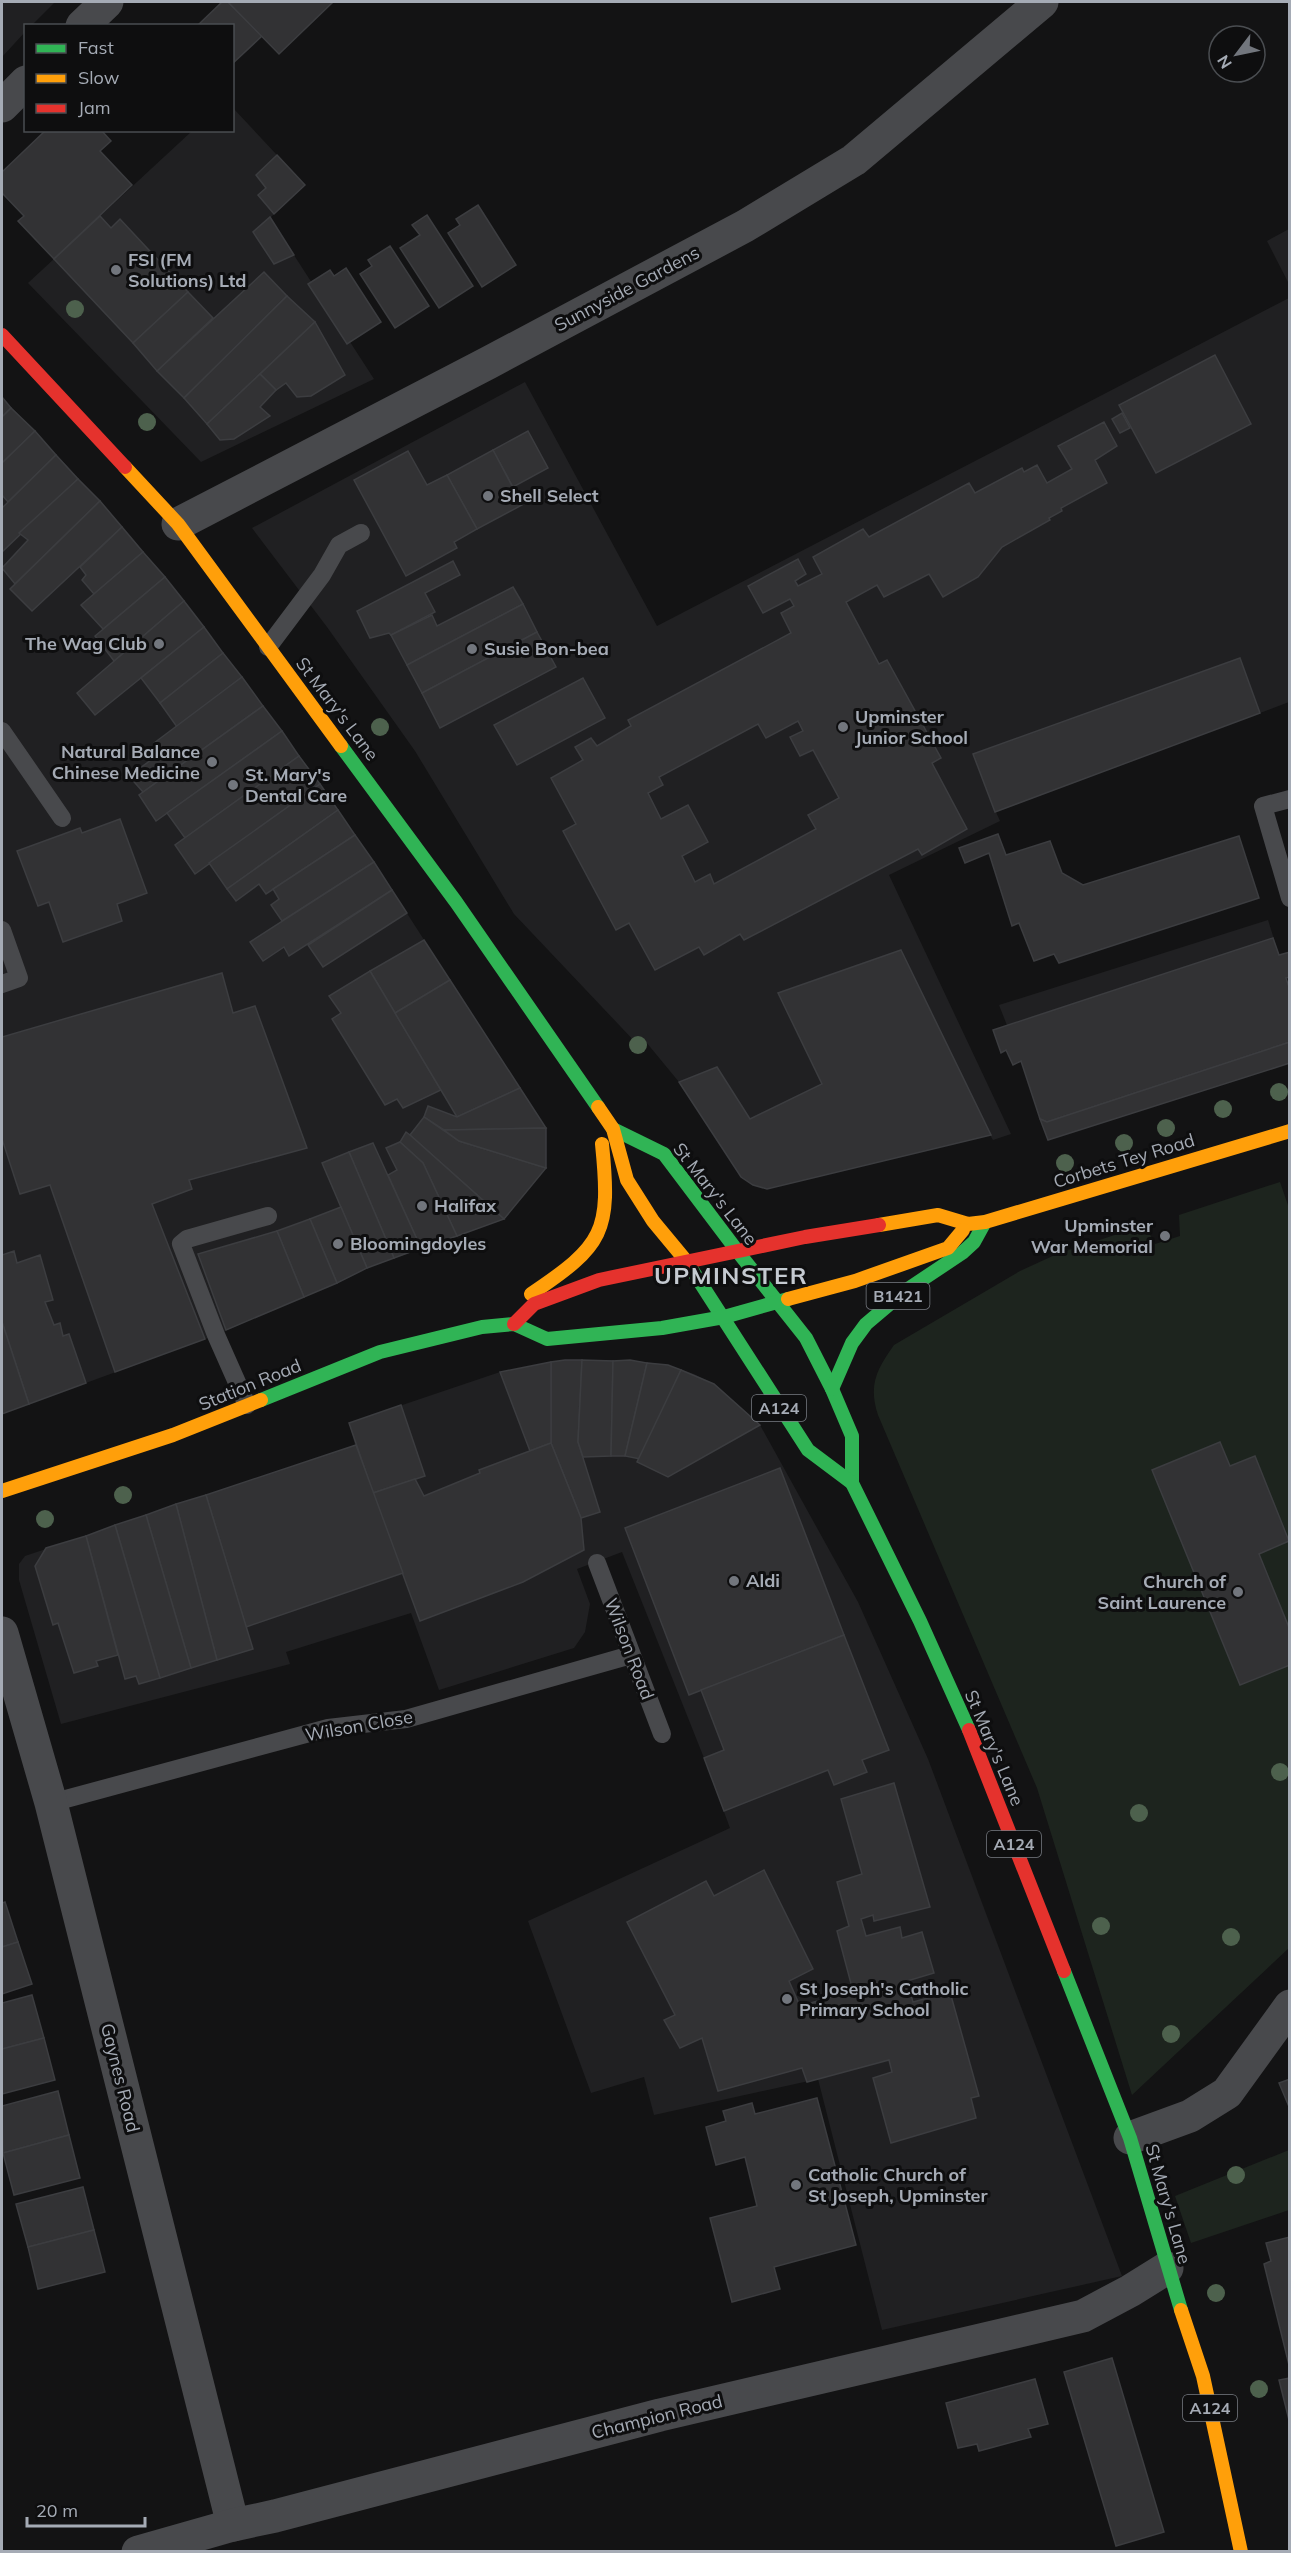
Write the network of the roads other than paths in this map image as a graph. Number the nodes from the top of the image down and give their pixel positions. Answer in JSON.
{"nodes":[{"id":1,"x":107,"y":2,"type":"edge"},
{"id":2,"x":1042,"y":2,"type":"edge"},
{"id":3,"x":84,"y":24,"type":"edge"},
{"id":4,"x":24,"y":84,"type":"edge"},
{"id":5,"x":2,"y":106,"type":"edge"},
{"id":6,"x":4,"y":342,"type":"edge"},
{"id":7,"x":178,"y":524,"type":"junction"},
{"id":8,"x":361,"y":533,"type":"dead end"},
{"id":9,"x":268,"y":647,"type":"junction"},
{"id":10,"x":2,"y":731,"type":"edge"},
{"id":11,"x":1290,"y":799,"type":"edge"},
{"id":12,"x":62,"y":818,"type":"dead end"},
{"id":13,"x":1290,"y":898,"type":"edge"},
{"id":14,"x":2,"y":930,"type":"edge"},
{"id":15,"x":2,"y":984,"type":"edge"},
{"id":16,"x":600,"y":1109,"type":"junction"},
{"id":17,"x":613,"y":1129,"type":"junction"},
{"id":18,"x":1290,"y":1131,"type":"edge"},
{"id":19,"x":268,"y":1216,"type":"dead end"},
{"id":20,"x":985,"y":1222,"type":"junction"},
{"id":21,"x":968,"y":1224,"type":"junction"},
{"id":22,"x":738,"y":1252,"type":"junction"},
{"id":23,"x":687,"y":1262,"type":"junction"},
{"id":24,"x":778,"y":1304,"type":"junction"},
{"id":25,"x":724,"y":1317,"type":"junction"},
{"id":26,"x":514,"y":1324,"type":"junction"},
{"id":27,"x":482,"y":1327,"type":"junction"},
{"id":28,"x":832,"y":1389,"type":"junction"},
{"id":29,"x":247,"y":1405,"type":"junction"},
{"id":30,"x":852,"y":1483,"type":"junction"},
{"id":31,"x":2,"y":1491,"type":"edge"},
{"id":32,"x":597,"y":1563,"type":"dead end"},
{"id":33,"x":2,"y":1633,"type":"edge"},
{"id":34,"x":631,"y":1655,"type":"junction"},
{"id":35,"x":662,"y":1734,"type":"dead end"},
{"id":36,"x":51,"y":1803,"type":"junction"},
{"id":37,"x":1290,"y":2006,"type":"edge"},
{"id":38,"x":1130,"y":2138,"type":"junction"},
{"id":39,"x":1167,"y":2268,"type":"junction"},
{"id":40,"x":233,"y":2525,"type":"junction"},
{"id":41,"x":138,"y":2552,"type":"edge"},
{"id":42,"x":1241,"y":2552,"type":"edge"}],
"edges":[{"from":1,"to":3,"type":"street"},
{"from":2,"to":7,"type":"street","name":"Sunnyside Gardens"},
{"from":4,"to":5,"type":"street"},
{"from":6,"to":7,"type":"main road","name":"St Mary's Lane"},
{"from":7,"to":9,"type":"main road","name":"St Mary's Lane"},
{"from":8,"to":9,"type":"lane"},
{"from":9,"to":16,"type":"main road","name":"St Mary's Lane"},
{"from":10,"to":12,"type":"lane"},
{"from":11,"to":13,"type":"lane"},
{"from":14,"to":15,"type":"lane"},
{"from":16,"to":17,"type":"main road","name":"St Mary's Lane"},
{"from":16,"to":27,"type":"main road"},
{"from":17,"to":22,"type":"main road","name":"St Mary's Lane"},
{"from":17,"to":23,"type":"main road","name":"St Mary's Lane"},
{"from":18,"to":20,"type":"main road","name":"Corbets Tey Road"},
{"from":19,"to":29,"type":"lane"},
{"from":20,"to":21,"type":"main road","name":"Corbets Tey Road"},
{"from":20,"to":28,"type":"main road","number":"B1421"},
{"from":21,"to":22,"type":"main road","name":"Corbets Tey Road"},
{"from":21,"to":24,"type":"main road","number":"B1421"},
{"from":22,"to":23,"type":"main road","name":"Corbets Tey Road"},
{"from":22,"to":24,"type":"main road","name":"St Mary's Lane","number":"A124"},
{"from":23,"to":25,"type":"main road","name":"St Mary's Lane","number":"A124"},
{"from":23,"to":26,"type":"main road"},
{"from":24,"to":25,"type":"main road","name":"Station Road"},
{"from":24,"to":28,"type":"main road","name":"St Mary's Lane","number":"A124"},
{"from":25,"to":26,"type":"main road","name":"Station Road"},
{"from":25,"to":30,"type":"main road","name":"St Mary's Lane","number":"A124"},
{"from":26,"to":27,"type":"main road","name":"Station Road"},
{"from":27,"to":29,"type":"main road","name":"Station Road"},
{"from":28,"to":30,"type":"main road"},
{"from":29,"to":31,"type":"main road","name":"Station Road"},
{"from":30,"to":38,"type":"main road","name":"St Mary's Lane","number":"A124"},
{"from":32,"to":34,"type":"lane","name":"Wilson Road"},
{"from":33,"to":36,"type":"street","name":"Gaynes Road"},
{"from":34,"to":35,"type":"lane","name":"Wilson Road"},
{"from":34,"to":36,"type":"lane","name":"Wilson Close"},
{"from":36,"to":40,"type":"street","name":"Gaynes Road"},
{"from":37,"to":38,"type":"street"},
{"from":38,"to":39,"type":"main road","name":"St Mary's Lane","number":"A124"},
{"from":39,"to":40,"type":"street","name":"Champion Road"},
{"from":39,"to":42,"type":"main road","name":"St Mary's Lane","number":"A124"},
{"from":40,"to":41,"type":"street","name":"Champion Road"}]}
